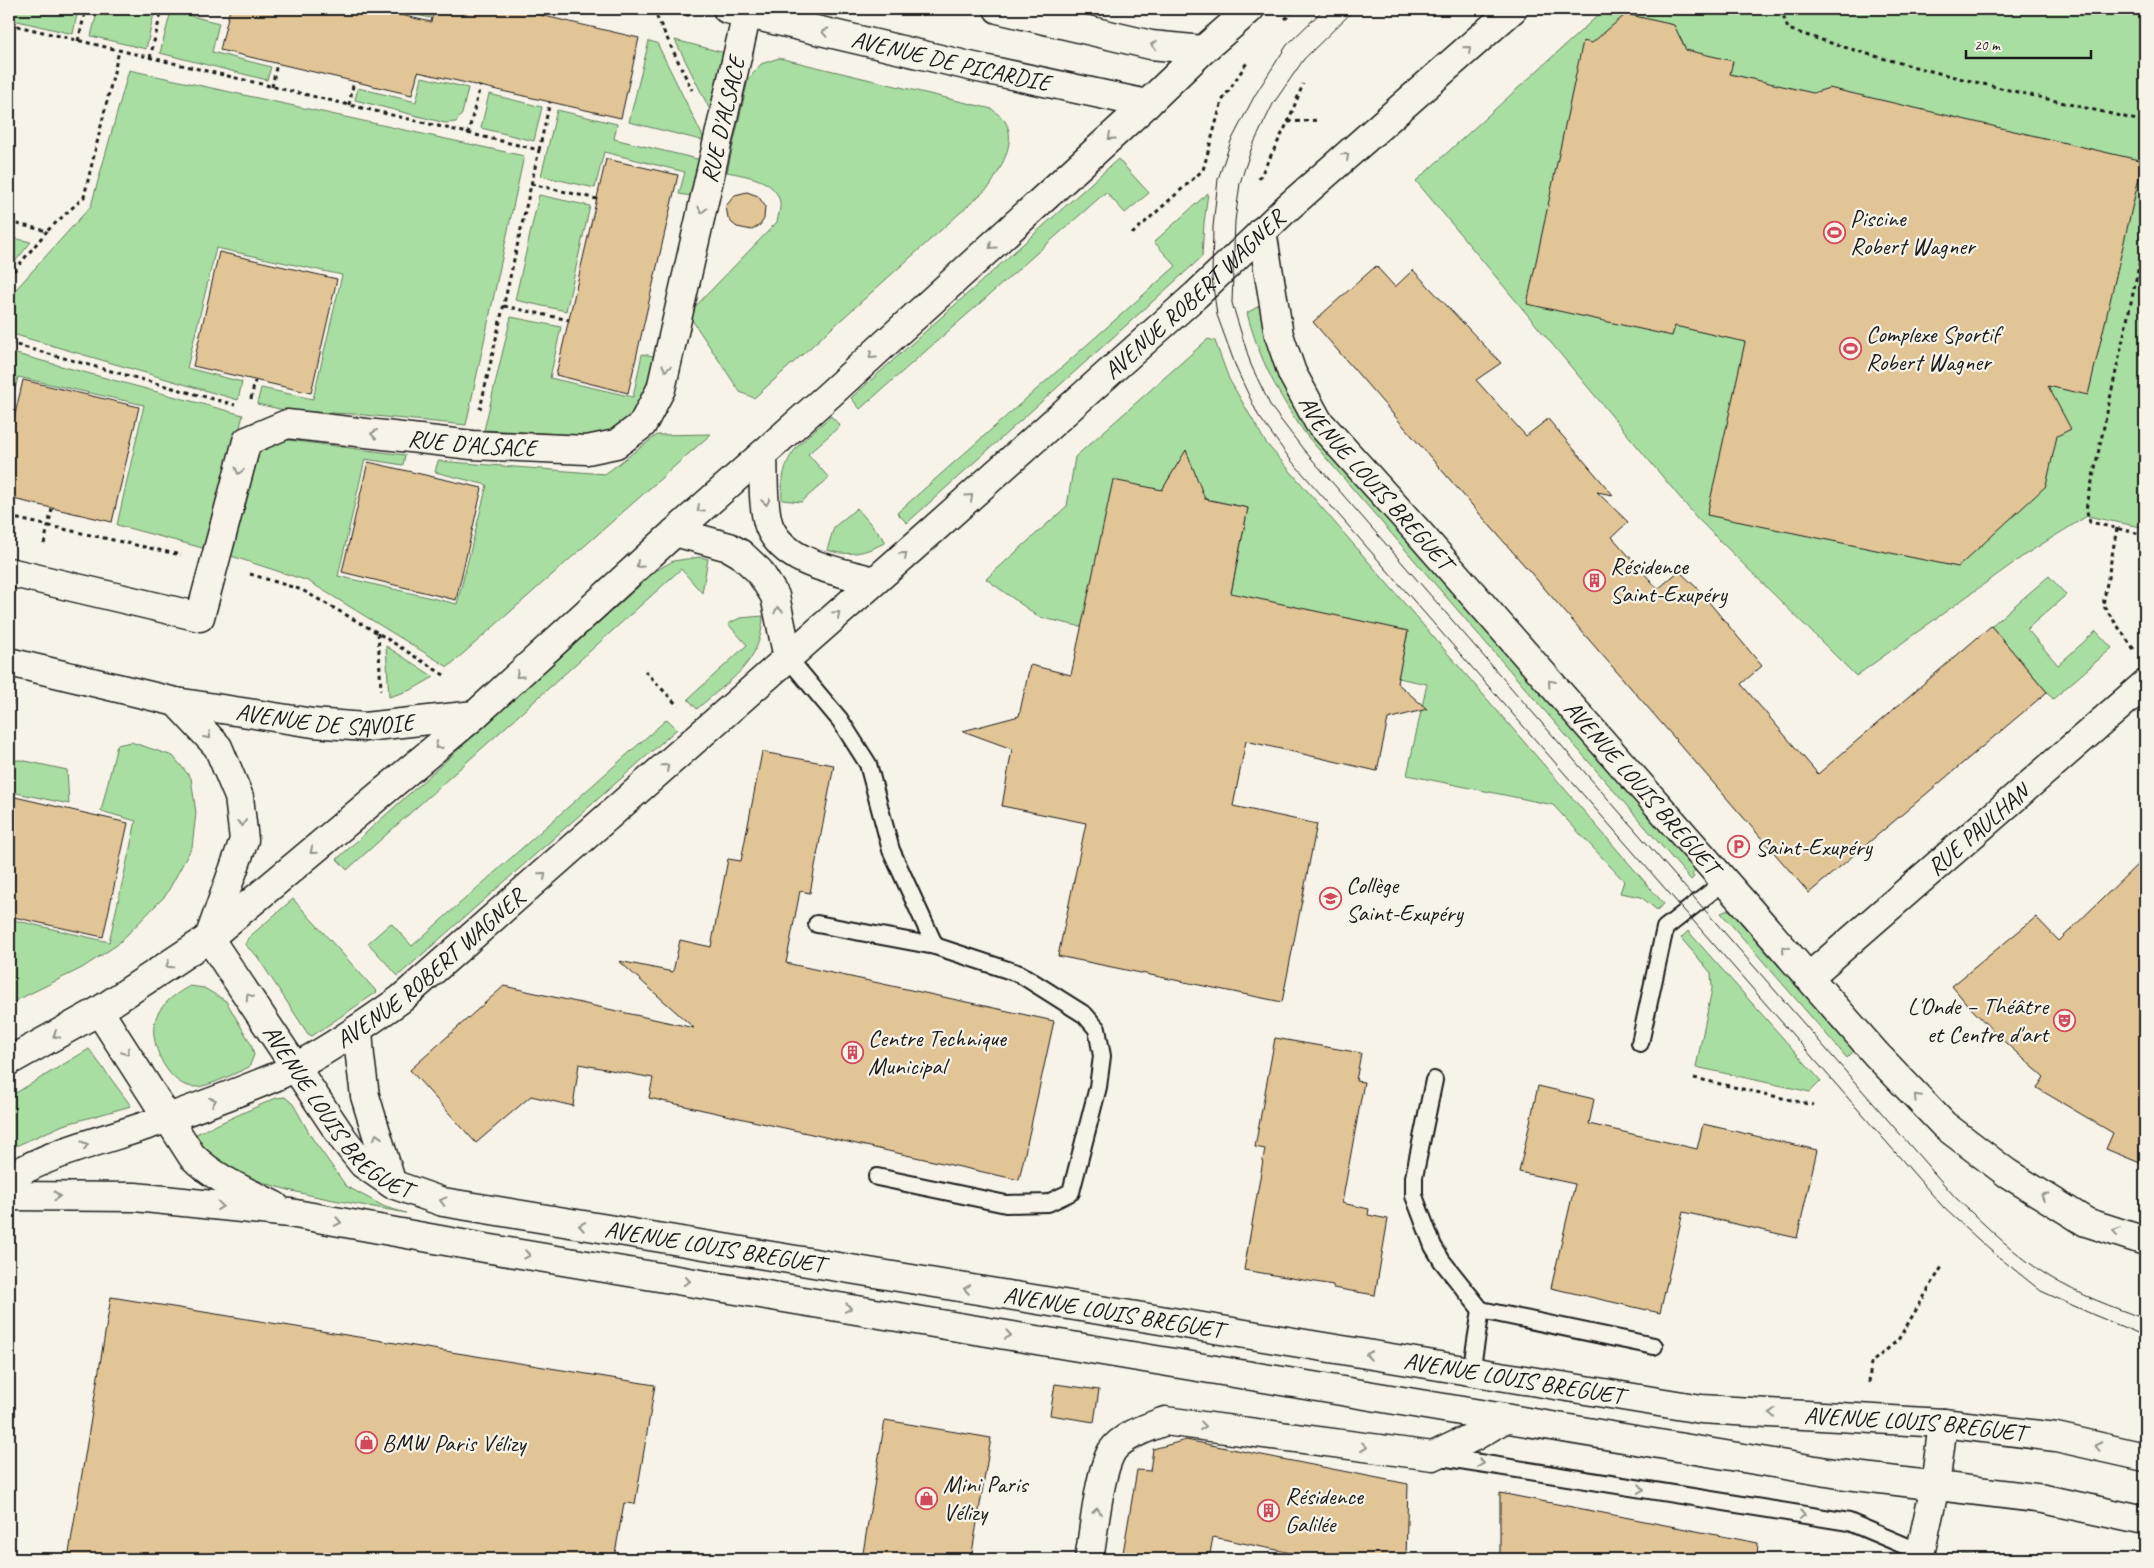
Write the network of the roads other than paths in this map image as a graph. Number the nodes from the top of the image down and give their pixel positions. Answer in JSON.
{"nodes":[{"id":1,"x":998,"y":9,"type":"edge"},
{"id":2,"x":1250,"y":9,"type":"edge"},
{"id":3,"x":1513,"y":9,"type":"edge"},
{"id":4,"x":741,"y":10,"type":"edge"},
{"id":5,"x":1203,"y":50,"type":"junction"},
{"id":6,"x":1148,"y":104,"type":"junction"},
{"id":7,"x":1262,"y":232,"type":"junction"},
{"id":8,"x":763,"y":454,"type":"junction"},
{"id":9,"x":675,"y":532,"type":"junction"},
{"id":10,"x":9,"y":572,"type":"edge"},
{"id":11,"x":874,"y":581,"type":"junction"},
{"id":12,"x":788,"y":658,"type":"junction"},
{"id":13,"x":9,"y":662,"type":"edge"},
{"id":14,"x":2143,"y":671,"type":"edge"},
{"id":15,"x":176,"y":702,"type":"junction"},
{"id":16,"x":475,"y":715,"type":"junction"},
{"id":17,"x":1725,"y":881,"type":"junction"},
{"id":18,"x":817,"y":924,"type":"dead end"},
{"id":19,"x":210,"y":938,"type":"junction"},
{"id":20,"x":934,"y":946,"type":"junction"},
{"id":21,"x":1809,"y":977,"type":"junction"},
{"id":22,"x":99,"y":1011,"type":"junction"},
{"id":23,"x":358,"y":1029,"type":"junction"},
{"id":24,"x":1640,"y":1042,"type":"dead end"},
{"id":25,"x":9,"y":1060,"type":"edge"},
{"id":26,"x":296,"y":1066,"type":"junction"},
{"id":27,"x":1434,"y":1080,"type":"dead end"},
{"id":28,"x":167,"y":1118,"type":"junction"},
{"id":29,"x":877,"y":1177,"type":"dead end"},
{"id":30,"x":9,"y":1178,"type":"edge"},
{"id":31,"x":392,"y":1184,"type":"junction"},
{"id":32,"x":9,"y":1196,"type":"edge"},
{"id":33,"x":290,"y":1213,"type":"junction"},
{"id":34,"x":2145,"y":1241,"type":"edge"},
{"id":35,"x":1481,"y":1310,"type":"junction"},
{"id":36,"x":1654,"y":1346,"type":"dead end"},
{"id":37,"x":1472,"y":1372,"type":"junction"},
{"id":38,"x":1504,"y":1419,"type":"junction"},
{"id":39,"x":1943,"y":1423,"type":"junction"},
{"id":40,"x":1433,"y":1456,"type":"junction"},
{"id":41,"x":2145,"y":1457,"type":"edge"},
{"id":42,"x":1935,"y":1486,"type":"junction"},
{"id":43,"x":2145,"y":1521,"type":"edge"},
{"id":44,"x":1920,"y":1555,"type":"edge"},
{"id":45,"x":1089,"y":1559,"type":"edge"}],
"edges":[{"from":5,"to":1,"type":"main road","one_way":true},
{"from":2,"to":5,"type":"main road"},
{"from":7,"to":3,"type":"main road","name":"AVENUE ROBERT WAGNER","one_way":true},
{"from":6,"to":4,"type":"main road","name":"AVENUE DE PICARDIE","one_way":true},
{"from":4,"to":10,"type":"main road","name":"RUE D'ALSACE","one_way":true},
{"from":5,"to":6,"type":"main road"},
{"from":6,"to":8,"type":"main road","one_way":true},
{"from":11,"to":7,"type":"main road","name":"AVENUE ROBERT WAGNER","one_way":true},
{"from":17,"to":7,"type":"main road","name":"AVENUE LOUIS BREGUET","one_way":true},
{"from":8,"to":9,"type":"main road","one_way":true},
{"from":8,"to":11,"type":"main road","one_way":true},
{"from":12,"to":9,"type":"main road","one_way":true},
{"from":9,"to":16,"type":"main road","one_way":true},
{"from":12,"to":11,"type":"main road","name":"AVENUE ROBERT WAGNER","one_way":true},
{"from":12,"to":20,"type":"lane"},
{"from":23,"to":12,"type":"main road","name":"AVENUE ROBERT WAGNER","one_way":true},
{"from":13,"to":15,"type":"main road","name":"AVENUE DE SAVOIE"},
{"from":14,"to":21,"type":"main road","name":"RUE PAULHAN"},
{"from":15,"to":16,"type":"main road","name":"AVENUE DE SAVOIE"},
{"from":15,"to":19,"type":"main road","name":"AVENUE DE SAVOIE","one_way":true},
{"from":16,"to":19,"type":"main road","one_way":true},
{"from":21,"to":17,"type":"main road","name":"AVENUE LOUIS BREGUET","one_way":true},
{"from":17,"to":24,"type":"lane"},
{"from":18,"to":20,"type":"lane"},
{"from":19,"to":22,"type":"main road","one_way":true},
{"from":26,"to":19,"type":"main road","name":"AVENUE LOUIS BREGUET","one_way":true},
{"from":20,"to":29,"type":"lane"},
{"from":34,"to":21,"type":"main road","name":"AVENUE LOUIS BREGUET","one_way":true},
{"from":22,"to":25,"type":"main road","one_way":true},
{"from":22,"to":28,"type":"main road","one_way":true},
{"from":23,"to":26,"type":"main road","name":"AVENUE ROBERT WAGNER"},
{"from":31,"to":23,"type":"main road","one_way":true},
{"from":28,"to":26,"type":"main road","name":"AVENUE ROBERT WAGNER","one_way":true},
{"from":26,"to":31,"type":"main road","name":"AVENUE LOUIS BREGUET"},
{"from":27,"to":35,"type":"lane"},
{"from":30,"to":28,"type":"main road","name":"AVENUE ROBERT WAGNER","one_way":true},
{"from":28,"to":33,"type":"main road"},
{"from":37,"to":31,"type":"main road","name":"AVENUE LOUIS BREGUET","one_way":true},
{"from":32,"to":33,"type":"main road","one_way":true},
{"from":33,"to":38,"type":"main road","name":"AVENUE LOUIS BREGUET","one_way":true},
{"from":35,"to":36,"type":"lane"},
{"from":35,"to":37,"type":"lane"},
{"from":39,"to":37,"type":"main road","name":"AVENUE LOUIS BREGUET","one_way":true},
{"from":38,"to":40,"type":"main road"},
{"from":38,"to":42,"type":"main road","name":"AVENUE LOUIS BREGUET"},
{"from":41,"to":39,"type":"main road","name":"AVENUE LOUIS BREGUET","one_way":true},
{"from":39,"to":42,"type":"main road"},
{"from":40,"to":44,"type":"lane","one_way":true},
{"from":45,"to":40,"type":"main road","one_way":true},
{"from":42,"to":43,"type":"main road","name":"AVENUE LOUIS BREGUET"},
{"from":42,"to":44,"type":"main road"}]}
